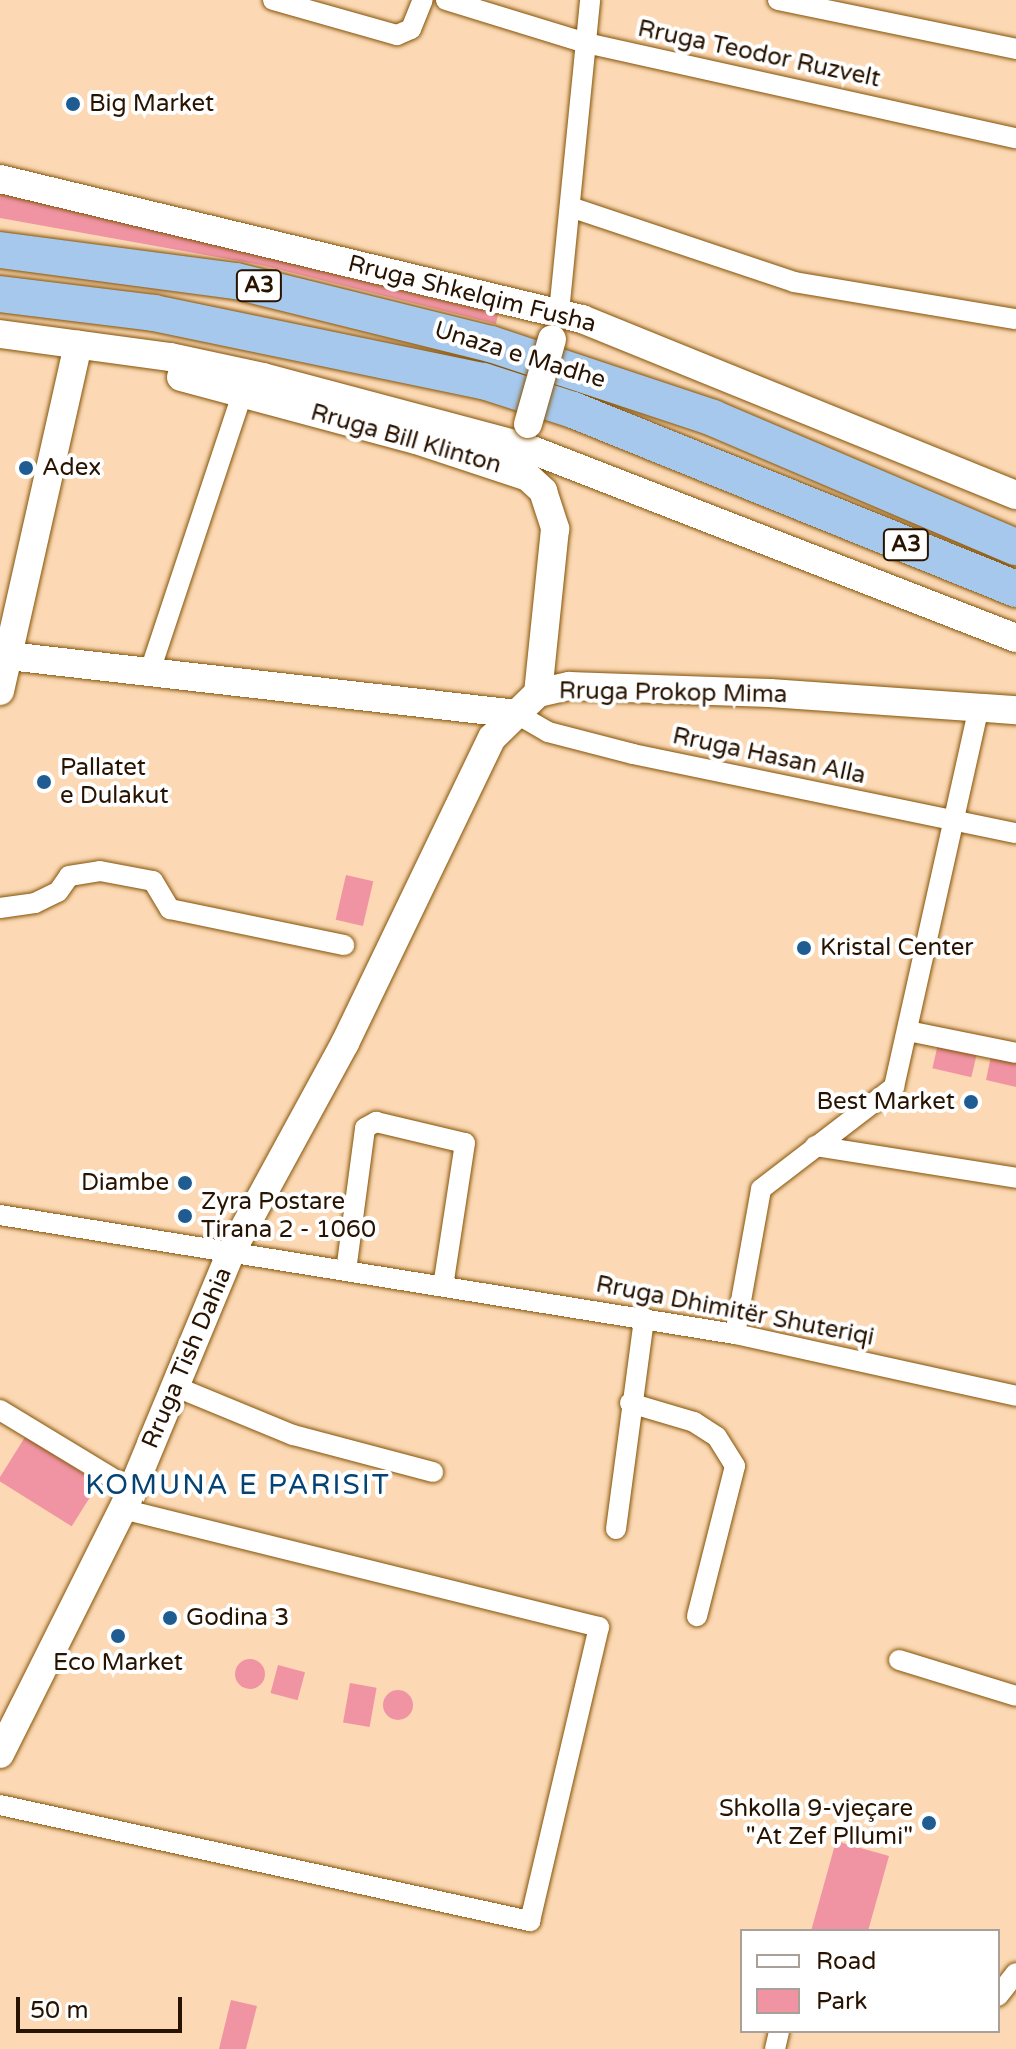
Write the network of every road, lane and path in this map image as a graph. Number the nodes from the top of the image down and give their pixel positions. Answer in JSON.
{"nodes":[{"id":1,"x":273,"y":0,"type":"edge"},
{"id":2,"x":423,"y":0,"type":"edge"},
{"id":3,"x":446,"y":0,"type":"edge"},
{"id":4,"x":590,"y":0,"type":"edge"},
{"id":5,"x":778,"y":0,"type":"edge"},
{"id":6,"x":586,"y":43,"type":"junction"},
{"id":7,"x":1016,"y":49,"type":"edge"},
{"id":8,"x":1016,"y":138,"type":"edge"},
{"id":9,"x":0,"y":179,"type":"edge"},
{"id":10,"x":573,"y":208,"type":"junction"},
{"id":11,"x":0,"y":250,"type":"edge"},
{"id":12,"x":0,"y":294,"type":"edge"},
{"id":13,"x":1016,"y":319,"type":"edge"},
{"id":14,"x":556,"y":326,"type":"junction"},
{"id":15,"x":0,"y":334,"type":"edge"},
{"id":16,"x":78,"y":345,"type":"junction"},
{"id":17,"x":113,"y":352,"type":"junction"},
{"id":18,"x":242,"y":394,"type":"junction"},
{"id":19,"x":525,"y":435,"type":"junction"},
{"id":20,"x":1016,"y":495,"type":"edge"},
{"id":21,"x":796,"y":502,"type":"junction"},
{"id":22,"x":963,"y":524,"type":"junction"},
{"id":23,"x":1016,"y":535,"type":"edge"},
{"id":24,"x":1016,"y":547,"type":"edge"},
{"id":25,"x":1016,"y":589,"type":"edge"},
{"id":26,"x":1016,"y":609,"type":"edge"},
{"id":27,"x":1016,"y":638,"type":"edge"},
{"id":28,"x":4,"y":656,"type":"edge"},
{"id":29,"x":149,"y":674,"type":"junction"},
{"id":30,"x":0,"y":691,"type":"edge"},
{"id":31,"x":538,"y":693,"type":"junction"},
{"id":32,"x":979,"y":706,"type":"junction"},
{"id":33,"x":1016,"y":710,"type":"edge"},
{"id":34,"x":517,"y":714,"type":"junction"},
{"id":35,"x":953,"y":822,"type":"junction"},
{"id":36,"x":1016,"y":833,"type":"edge"},
{"id":37,"x":0,"y":908,"type":"edge"},
{"id":38,"x":344,"y":945,"type":"dead end"},
{"id":39,"x":908,"y":1031,"type":"junction"},
{"id":40,"x":1016,"y":1053,"type":"edge"},
{"id":41,"x":815,"y":1146,"type":"junction"},
{"id":42,"x":1016,"y":1178,"type":"edge"},
{"id":43,"x":0,"y":1215,"type":"edge"},
{"id":44,"x":230,"y":1254,"type":"junction"},
{"id":45,"x":346,"y":1271,"type":"junction"},
{"id":46,"x":443,"y":1286,"type":"junction"},
{"id":47,"x":644,"y":1318,"type":"junction"},
{"id":48,"x":735,"y":1334,"type":"junction"},
{"id":49,"x":174,"y":1386,"type":"junction"},
{"id":50,"x":1016,"y":1396,"type":"edge"},
{"id":51,"x":630,"y":1403,"type":"junction"},
{"id":52,"x":0,"y":1410,"type":"edge"},
{"id":53,"x":433,"y":1472,"type":"dead end"},
{"id":54,"x":127,"y":1499,"type":"junction"},
{"id":55,"x":616,"y":1529,"type":"dead end"},
{"id":56,"x":697,"y":1616,"type":"dead end"},
{"id":57,"x":899,"y":1660,"type":"dead end"},
{"id":58,"x":1016,"y":1696,"type":"edge"},
{"id":59,"x":0,"y":1754,"type":"edge"},
{"id":60,"x":0,"y":1805,"type":"edge"},
{"id":61,"x":1016,"y":1973,"type":"edge"},
{"id":62,"x":1000,"y":1993,"type":"edge"}],
"edges":[{"from":1,"to":2,"type":"street"},
{"from":3,"to":6,"type":"street","name":"Rruga Teodor Ruzvelt"},
{"from":4,"to":6,"type":"street"},
{"from":5,"to":7,"type":"street"},
{"from":6,"to":8,"type":"street","name":"Rruga Teodor Ruzvelt"},
{"from":6,"to":10,"type":"street"},
{"from":9,"to":14,"type":"street","name":"Rruga Shkelqim Fusha"},
{"from":10,"to":13,"type":"street"},
{"from":10,"to":14,"type":"street"},
{"from":11,"to":22,"type":"highway","name":"Unaza e Madhe","number":"A3"},
{"from":12,"to":21,"type":"highway","name":"Unaza e Madhe","number":"A3"},
{"from":14,"to":19,"type":"street","bridge":true},
{"from":14,"to":20,"type":"street","name":"Rruga Shkelqim Fusha"},
{"from":15,"to":16,"type":"street"},
{"from":16,"to":17,"type":"street"},
{"from":16,"to":28,"type":"street"},
{"from":17,"to":18,"type":"street","name":"Rruga Bill Klinton"},
{"from":17,"to":19,"type":"street"},
{"from":18,"to":29,"type":"street"},
{"from":18,"to":31,"type":"street","name":"Rruga Bill Klinton"},
{"from":19,"to":27,"type":"street"},
{"from":21,"to":25,"type":"highway","name":"Unaza e Madhe","number":"A3"},
{"from":21,"to":26,"type":"highway"},
{"from":22,"to":23,"type":"highway"},
{"from":22,"to":24,"type":"highway","name":"Unaza e Madhe","number":"A3"},
{"from":28,"to":29,"type":"street"},
{"from":28,"to":30,"type":"street"},
{"from":29,"to":34,"type":"street"},
{"from":31,"to":32,"type":"street","name":"Rruga Prokop Mima"},
{"from":31,"to":34,"type":"street","name":"Rruga Prokop Mima"},
{"from":32,"to":33,"type":"street","name":"Rruga Prokop Mima"},
{"from":32,"to":35,"type":"street"},
{"from":34,"to":35,"type":"street","name":"Rruga Hasan Alla"},
{"from":34,"to":44,"type":"street","name":"Rruga Tish Dahia"},
{"from":35,"to":36,"type":"street","name":"Rruga Hasan Alla"},
{"from":35,"to":39,"type":"street"},
{"from":37,"to":38,"type":"street"},
{"from":39,"to":40,"type":"street"},
{"from":39,"to":41,"type":"street"},
{"from":41,"to":42,"type":"street"},
{"from":41,"to":48,"type":"street"},
{"from":43,"to":44,"type":"street","name":"Rruga Dhimitër Shuteriqi"},
{"from":44,"to":45,"type":"street","name":"Rruga Dhimitër Shuteriqi"},
{"from":44,"to":49,"type":"street","name":"Rruga Tish Dahia"},
{"from":45,"to":46,"type":"street","name":"Rruga Dhimitër Shuteriqi"},
{"from":45,"to":46,"type":"street"},
{"from":46,"to":47,"type":"street","name":"Rruga Dhimitër Shuteriqi"},
{"from":47,"to":48,"type":"street","name":"Rruga Dhimitër Shuteriqi"},
{"from":47,"to":51,"type":"street"},
{"from":48,"to":50,"type":"street","name":"Rruga Dhimitër Shuteriqi"},
{"from":49,"to":53,"type":"street"},
{"from":49,"to":54,"type":"street","name":"Rruga Tish Dahia"},
{"from":51,"to":55,"type":"street"},
{"from":51,"to":56,"type":"street"},
{"from":52,"to":54,"type":"street"},
{"from":54,"to":59,"type":"street","name":"Rruga Tish Dahia"},
{"from":54,"to":60,"type":"street"},
{"from":57,"to":58,"type":"street"},
{"from":61,"to":62,"type":"street"}]}
